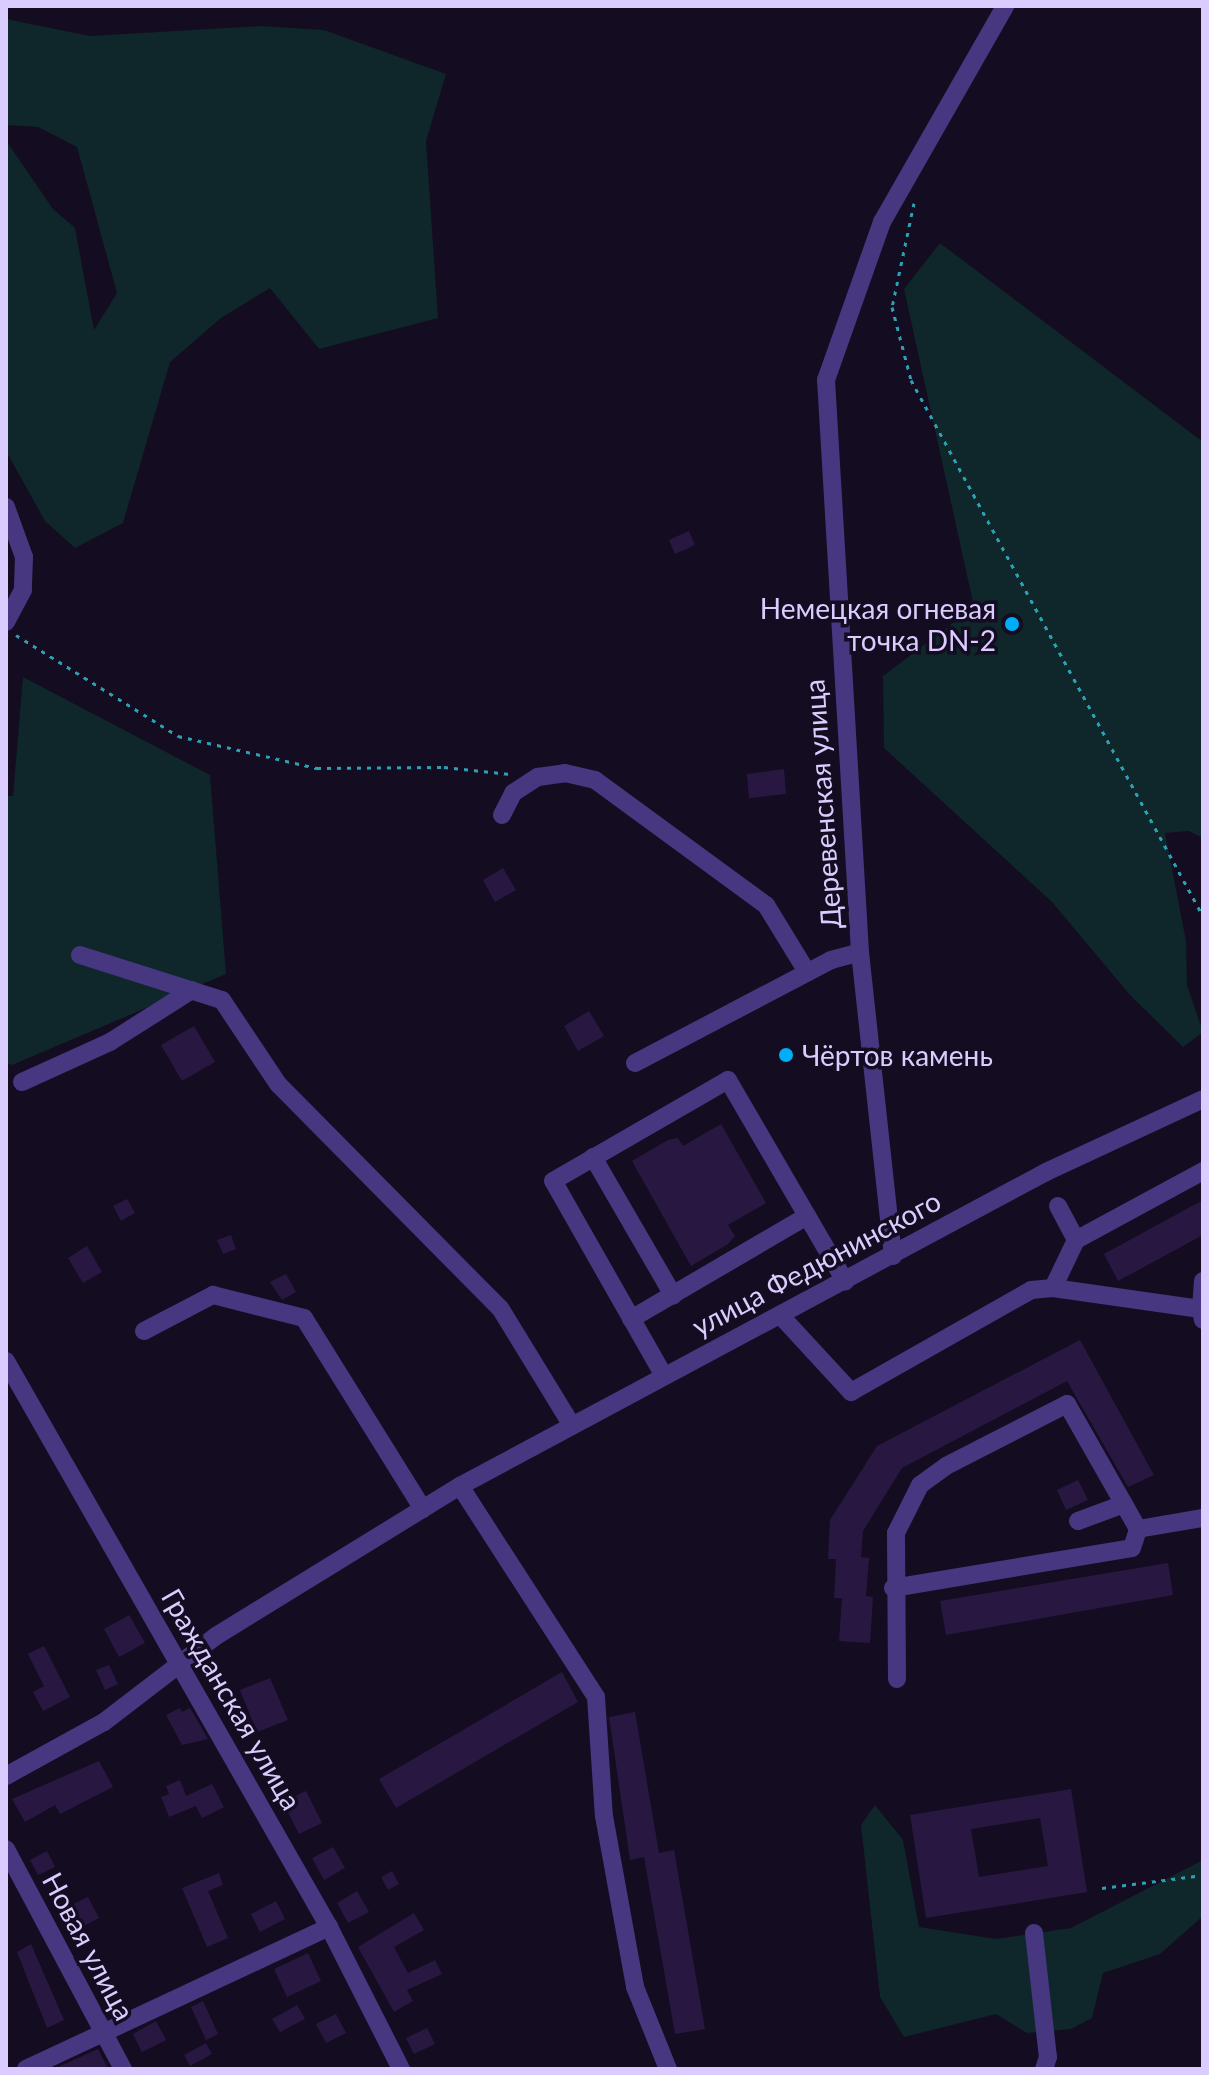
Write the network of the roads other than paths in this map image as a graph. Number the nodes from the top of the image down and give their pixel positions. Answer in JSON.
{"nodes":[{"id":1,"x":1005,"y":6,"type":"edge"},
{"id":2,"x":6,"y":507,"type":"edge"},
{"id":3,"x":6,"y":622,"type":"edge"},
{"id":4,"x":502,"y":815,"type":"dead end"},
{"id":5,"x":860,"y":952,"type":"junction"},
{"id":6,"x":80,"y":955,"type":"dead end"},
{"id":7,"x":807,"y":972,"type":"junction"},
{"id":8,"x":192,"y":990,"type":"junction"},
{"id":9,"x":635,"y":1063,"type":"dead end"},
{"id":10,"x":22,"y":1082,"type":"dead end"},
{"id":11,"x":1203,"y":1099,"type":"edge"},
{"id":12,"x":593,"y":1157,"type":"junction"},
{"id":13,"x":1203,"y":1171,"type":"edge"},
{"id":14,"x":1058,"y":1206,"type":"dead end"},
{"id":15,"x":807,"y":1216,"type":"junction"},
{"id":16,"x":1076,"y":1240,"type":"junction"},
{"id":17,"x":893,"y":1256,"type":"junction"},
{"id":18,"x":845,"y":1281,"type":"junction"},
{"id":19,"x":1203,"y":1281,"type":"edge"},
{"id":20,"x":1053,"y":1288,"type":"junction"},
{"id":21,"x":673,"y":1295,"type":"junction"},
{"id":22,"x":1202,"y":1314,"type":"edge"},
{"id":23,"x":780,"y":1315,"type":"junction"},
{"id":24,"x":631,"y":1319,"type":"junction"},
{"id":25,"x":144,"y":1331,"type":"dead end"},
{"id":26,"x":6,"y":1361,"type":"edge"},
{"id":27,"x":664,"y":1376,"type":"junction"},
{"id":28,"x":571,"y":1424,"type":"junction"},
{"id":29,"x":460,"y":1486,"type":"junction"},
{"id":30,"x":1124,"y":1504,"type":"junction"},
{"id":31,"x":423,"y":1509,"type":"junction"},
{"id":32,"x":1203,"y":1518,"type":"edge"},
{"id":33,"x":1078,"y":1521,"type":"dead end"},
{"id":34,"x":1138,"y":1529,"type":"junction"},
{"id":35,"x":893,"y":1588,"type":"junction"},
{"id":36,"x":180,"y":1663,"type":"junction"},
{"id":37,"x":897,"y":1679,"type":"dead end"},
{"id":38,"x":6,"y":1776,"type":"edge"},
{"id":39,"x":6,"y":1849,"type":"edge"},
{"id":40,"x":329,"y":1927,"type":"junction"},
{"id":41,"x":1034,"y":1933,"type":"dead end"},
{"id":42,"x":104,"y":2032,"type":"junction"},
{"id":43,"x":26,"y":2069,"type":"edge"},
{"id":44,"x":123,"y":2069,"type":"edge"},
{"id":45,"x":401,"y":2069,"type":"edge"},
{"id":46,"x":668,"y":2069,"type":"edge"},
{"id":47,"x":1044,"y":2069,"type":"edge"}],
"edges":[{"from":1,"to":5,"type":"street","name":"Деревенская улица"},
{"from":2,"to":3,"type":"street"},
{"from":4,"to":7,"type":"street"},
{"from":5,"to":7,"type":"street"},
{"from":5,"to":17,"type":"street","name":"Деревенская улица"},
{"from":6,"to":8,"type":"street"},
{"from":7,"to":9,"type":"street"},
{"from":8,"to":10,"type":"street"},
{"from":8,"to":28,"type":"street"},
{"from":11,"to":17,"type":"street","name":"улица Федюнинского"},
{"from":12,"to":15,"type":"street"},
{"from":12,"to":21,"type":"street"},
{"from":12,"to":24,"type":"street"},
{"from":13,"to":16,"type":"street"},
{"from":14,"to":16,"type":"street"},
{"from":15,"to":18,"type":"street"},
{"from":15,"to":21,"type":"street"},
{"from":16,"to":20,"type":"street"},
{"from":17,"to":18,"type":"street","name":"улица Федюнинского"},
{"from":18,"to":23,"type":"street","name":"улица Федюнинского"},
{"from":19,"to":22,"type":"street"},
{"from":20,"to":22,"type":"street"},
{"from":20,"to":23,"type":"street"},
{"from":21,"to":24,"type":"street"},
{"from":23,"to":27,"type":"street","name":"улица Федюнинского"},
{"from":24,"to":27,"type":"street"},
{"from":25,"to":31,"type":"street"},
{"from":26,"to":36,"type":"street","name":"Гражданская улица"},
{"from":27,"to":28,"type":"street","name":"улица Федюнинского"},
{"from":28,"to":29,"type":"street","name":"улица Федюнинского"},
{"from":29,"to":31,"type":"street","name":"улица Федюнинского"},
{"from":29,"to":46,"type":"street"},
{"from":30,"to":33,"type":"street"},
{"from":30,"to":34,"type":"street"},
{"from":30,"to":35,"type":"street"},
{"from":31,"to":36,"type":"street","name":"улица Федюнинского"},
{"from":32,"to":34,"type":"street"},
{"from":34,"to":35,"type":"street"},
{"from":35,"to":37,"type":"street"},
{"from":36,"to":38,"type":"street","name":"улица Федюнинского"},
{"from":36,"to":40,"type":"street","name":"Гражданская улица"},
{"from":39,"to":42,"type":"street","name":"Новая улица"},
{"from":40,"to":42,"type":"street"},
{"from":40,"to":45,"type":"street","name":"Гражданская улица"},
{"from":41,"to":47,"type":"street"},
{"from":42,"to":43,"type":"street"},
{"from":42,"to":44,"type":"street","name":"Новая улица"}]}
